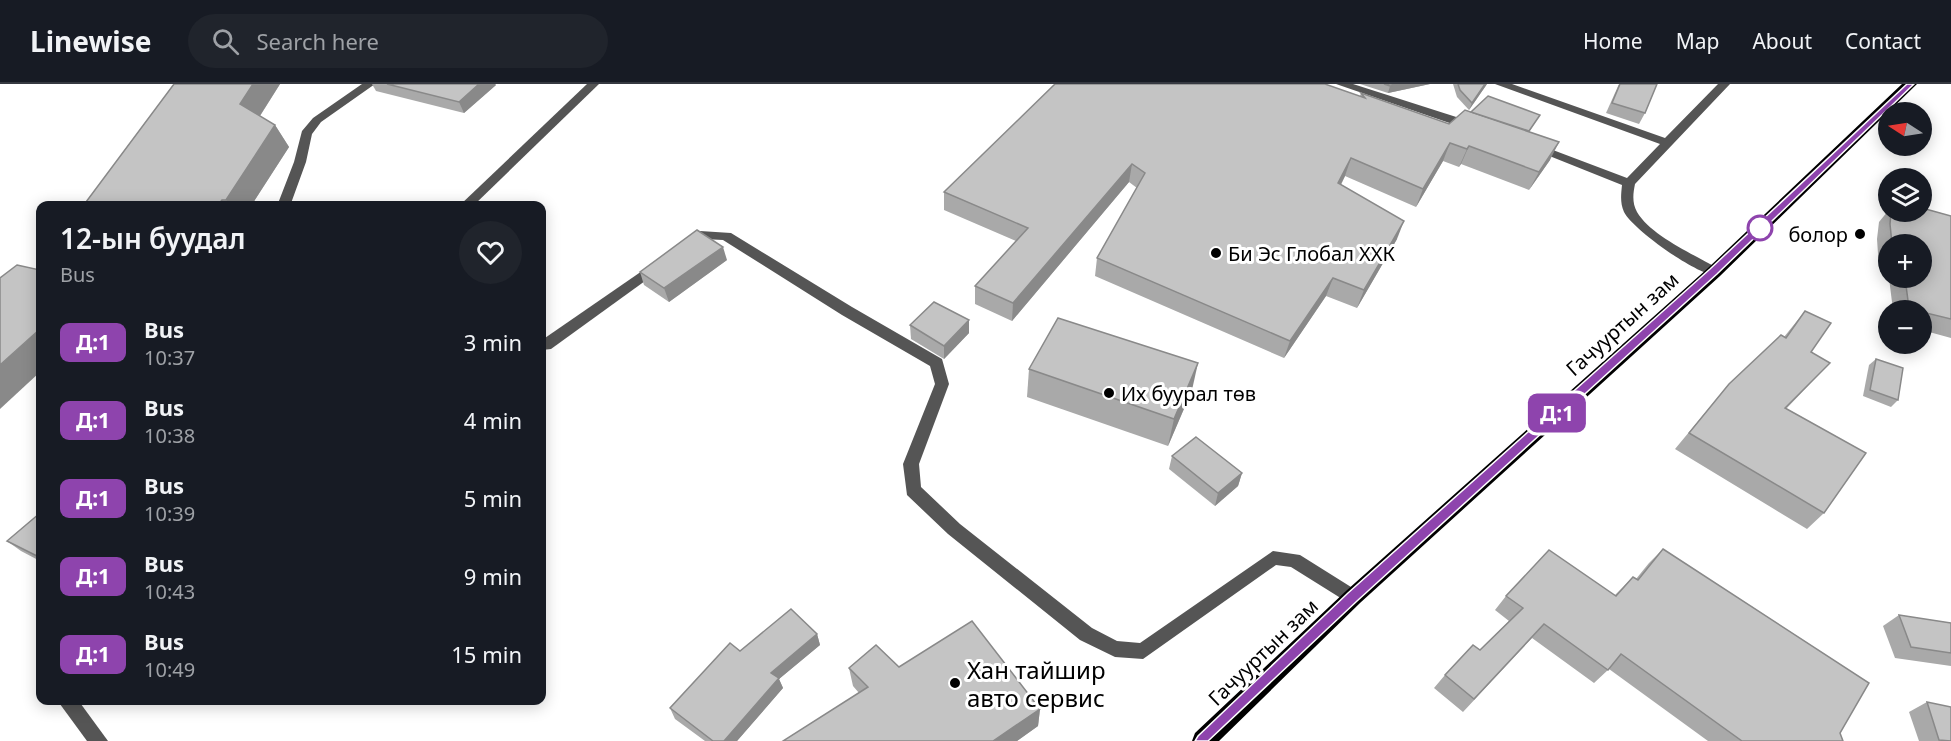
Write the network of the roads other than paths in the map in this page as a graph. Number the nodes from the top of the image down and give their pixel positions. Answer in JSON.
{"nodes":[{"id":1,"x":369,"y":84,"type":"edge"},
{"id":2,"x":593,"y":84,"type":"edge"},
{"id":3,"x":1342,"y":84,"type":"edge"},
{"id":4,"x":1501,"y":84,"type":"edge"},
{"id":5,"x":1724,"y":84,"type":"edge"},
{"id":6,"x":1910,"y":84,"type":"edge"},
{"id":7,"x":1479,"y":129,"type":"edge"},
{"id":8,"x":1668,"y":143,"type":"junction"},
{"id":9,"x":1524,"y":144,"type":"edge"},
{"id":10,"x":1629,"y":183,"type":"junction"},
{"id":11,"x":286,"y":201,"type":"edge"},
{"id":12,"x":470,"y":201,"type":"edge"},
{"id":13,"x":1714,"y":272,"type":"junction"},
{"id":14,"x":546,"y":345,"type":"edge"},
{"id":15,"x":1353,"y":597,"type":"junction"},
{"id":16,"x":70,"y":705,"type":"edge"},
{"id":17,"x":99,"y":741,"type":"edge"},
{"id":18,"x":1203,"y":741,"type":"edge"}],
"edges":[{"from":1,"to":11,"type":"street"},
{"from":2,"to":12,"type":"street"},
{"from":3,"to":7,"type":"street"},
{"from":4,"to":8,"type":"street"},
{"from":5,"to":8,"type":"street"},
{"from":6,"to":13,"type":"highway","name":"Гачууртын зам"},
{"from":8,"to":10,"type":"street"},
{"from":9,"to":10,"type":"street"},
{"from":10,"to":13,"type":"street"},
{"from":13,"to":15,"type":"highway","name":"Гачууртын зам"},
{"from":14,"to":15,"type":"street"},
{"from":15,"to":18,"type":"highway","name":"Гачууртын зам"},
{"from":16,"to":17,"type":"street"}]}
